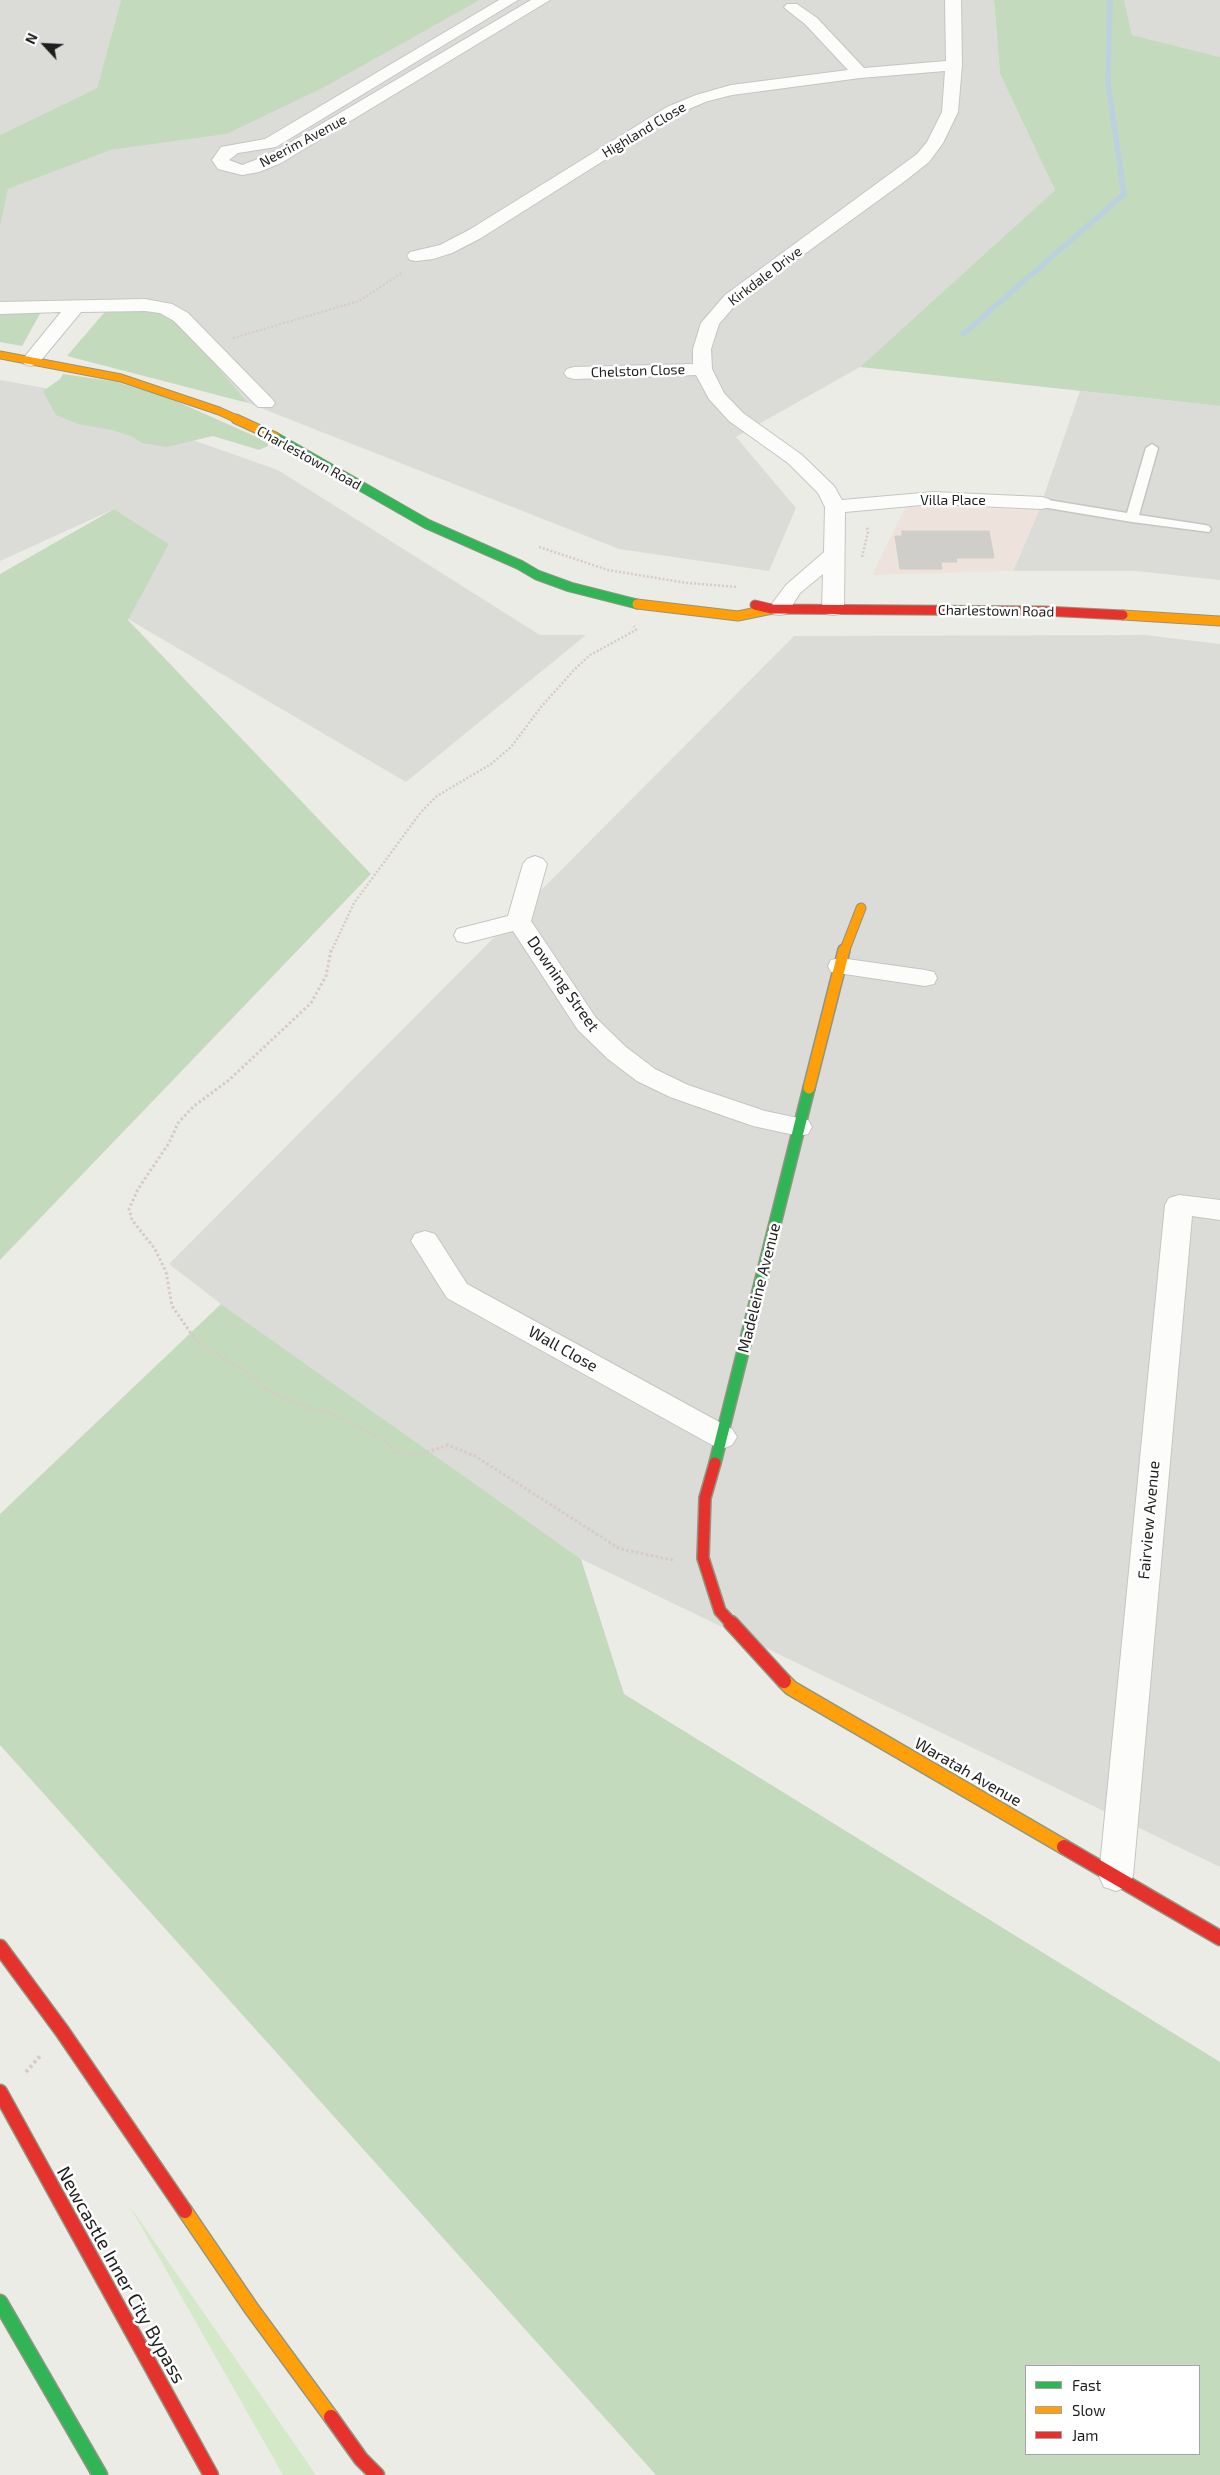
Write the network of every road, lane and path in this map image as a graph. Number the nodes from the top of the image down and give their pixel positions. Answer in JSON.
{"nodes":[{"id":1,"x":510,"y":0,"type":"edge"},
{"id":2,"x":542,"y":0,"type":"edge"},
{"id":3,"x":953,"y":0,"type":"edge"},
{"id":4,"x":792,"y":7,"type":"dead end"},
{"id":5,"x":954,"y":65,"type":"junction"},
{"id":6,"x":860,"y":73,"type":"junction"},
{"id":7,"x":416,"y":256,"type":"joint"},
{"id":8,"x":76,"y":306,"type":"junction"},
{"id":9,"x":0,"y":308,"type":"edge"},
{"id":10,"x":209,"y":346,"type":"junction"},
{"id":11,"x":0,"y":355,"type":"edge"},
{"id":12,"x":30,"y":360,"type":"junction"},
{"id":13,"x":702,"y":369,"type":"junction"},
{"id":14,"x":574,"y":373,"type":"dead end"},
{"id":15,"x":265,"y":404,"type":"dead end"},
{"id":16,"x":1152,"y":448,"type":"dead end"},
{"id":17,"x":1042,"y":503,"type":"joint"},
{"id":18,"x":835,"y":507,"type":"junction"},
{"id":19,"x":1132,"y":518,"type":"junction"},
{"id":20,"x":1205,"y":529,"type":"dead end"},
{"id":21,"x":532,"y":544,"type":"dead end"},
{"id":22,"x":834,"y":554,"type":"junction"},
{"id":23,"x":520,"y":564,"type":"junction"},
{"id":24,"x":583,"y":578,"type":"dead end"},
{"id":25,"x":746,"y":587,"type":"dead end"},
{"id":26,"x":739,"y":602,"type":"dead end"},
{"id":27,"x":776,"y":609,"type":"junction"},
{"id":28,"x":833,"y":609,"type":"junction"},
{"id":29,"x":1220,"y":621,"type":"edge"},
{"id":30,"x":636,"y":630,"type":"dead end"},
{"id":31,"x":535,"y":864,"type":"dead end"},
{"id":32,"x":861,"y":908,"type":"dead end"},
{"id":33,"x":519,"y":921,"type":"junction"},
{"id":34,"x":466,"y":935,"type":"dead end"},
{"id":35,"x":840,"y":966,"type":"junction"},
{"id":36,"x":925,"y":978,"type":"dead end"},
{"id":37,"x":799,"y":1127,"type":"junction"},
{"id":38,"x":1220,"y":1210,"type":"edge"},
{"id":39,"x":425,"y":1241,"type":"dead end"},
{"id":40,"x":722,"y":1437,"type":"junction"},
{"id":41,"x":704,"y":1562,"type":"junction"},
{"id":42,"x":720,"y":1611,"type":"joint"},
{"id":43,"x":1116,"y":1876,"type":"junction"},
{"id":44,"x":1220,"y":1938,"type":"edge"},
{"id":45,"x":0,"y":1947,"type":"edge"},
{"id":46,"x":62,"y":2031,"type":"junction"},
{"id":47,"x":2,"y":2095,"type":"edge"},
{"id":48,"x":0,"y":2302,"type":"edge"},
{"id":49,"x":100,"y":2475,"type":"edge"},
{"id":50,"x":211,"y":2475,"type":"edge"},
{"id":51,"x":377,"y":2475,"type":"edge"}],
"edges":[{"from":1,"to":2,"type":"street","name":"Neerim Avenue"},
{"from":3,"to":5,"type":"street","name":"Kirkdale Drive"},
{"from":4,"to":6,"type":"street"},
{"from":5,"to":6,"type":"street","name":"Highland Close"},
{"from":5,"to":13,"type":"street","name":"Kirkdale Drive"},
{"from":6,"to":7,"type":"street","name":"Highland Close"},
{"from":7,"to":10,"type":"path"},
{"from":8,"to":9,"type":"street","name":"Charlestown Road"},
{"from":8,"to":10,"type":"street","name":"Charlestown Road"},
{"from":8,"to":12,"type":"street"},
{"from":10,"to":15,"type":"street","name":"Charlestown Road"},
{"from":11,"to":12,"type":"main road","name":"Charlestown Road"},
{"from":12,"to":23,"type":"main road","name":"Charlestown Road"},
{"from":13,"to":14,"type":"street","name":"Chelston Close"},
{"from":13,"to":18,"type":"street"},
{"from":16,"to":19,"type":"lane"},
{"from":17,"to":18,"type":"street","name":"Villa Place"},
{"from":17,"to":19,"type":"lane"},
{"from":18,"to":22,"type":"street"},
{"from":19,"to":20,"type":"lane"},
{"from":21,"to":25,"type":"path"},
{"from":22,"to":27,"type":"street"},
{"from":22,"to":28,"type":"street"},
{"from":23,"to":24,"type":"main road","name":"Charlestown Road"},
{"from":23,"to":27,"type":"main road","name":"Charlestown Road"},
{"from":26,"to":27,"type":"main road","name":"Charlestown Road"},
{"from":27,"to":28,"type":"main road","name":"Charlestown Road"},
{"from":28,"to":29,"type":"main road","name":"Charlestown Road"},
{"from":30,"to":41,"type":"path"},
{"from":31,"to":33,"type":"street","name":"Downing Street"},
{"from":32,"to":35,"type":"main road","name":"Madeleine Avenue"},
{"from":33,"to":34,"type":"street","name":"Downing Street"},
{"from":33,"to":37,"type":"street","name":"Downing Street"},
{"from":35,"to":36,"type":"street"},
{"from":35,"to":37,"type":"main road","name":"Madeleine Avenue"},
{"from":37,"to":40,"type":"main road","name":"Madeleine Avenue"},
{"from":38,"to":43,"type":"street","name":"Fairview Avenue"},
{"from":39,"to":40,"type":"street","name":"Wall Close"},
{"from":40,"to":41,"type":"main road","name":"Madeleine Avenue"},
{"from":41,"to":42,"type":"main road","name":"Madeleine Avenue"},
{"from":42,"to":43,"type":"main road","name":"Waratah Avenue"},
{"from":43,"to":44,"type":"main road","name":"Waratah Avenue"},
{"from":45,"to":46,"type":"main road"},
{"from":46,"to":47,"type":"path"},
{"from":46,"to":51,"type":"main road"},
{"from":47,"to":50,"type":"main road","name":"Newcastle Inner City Bypass"},
{"from":48,"to":49,"type":"main road"}]}
